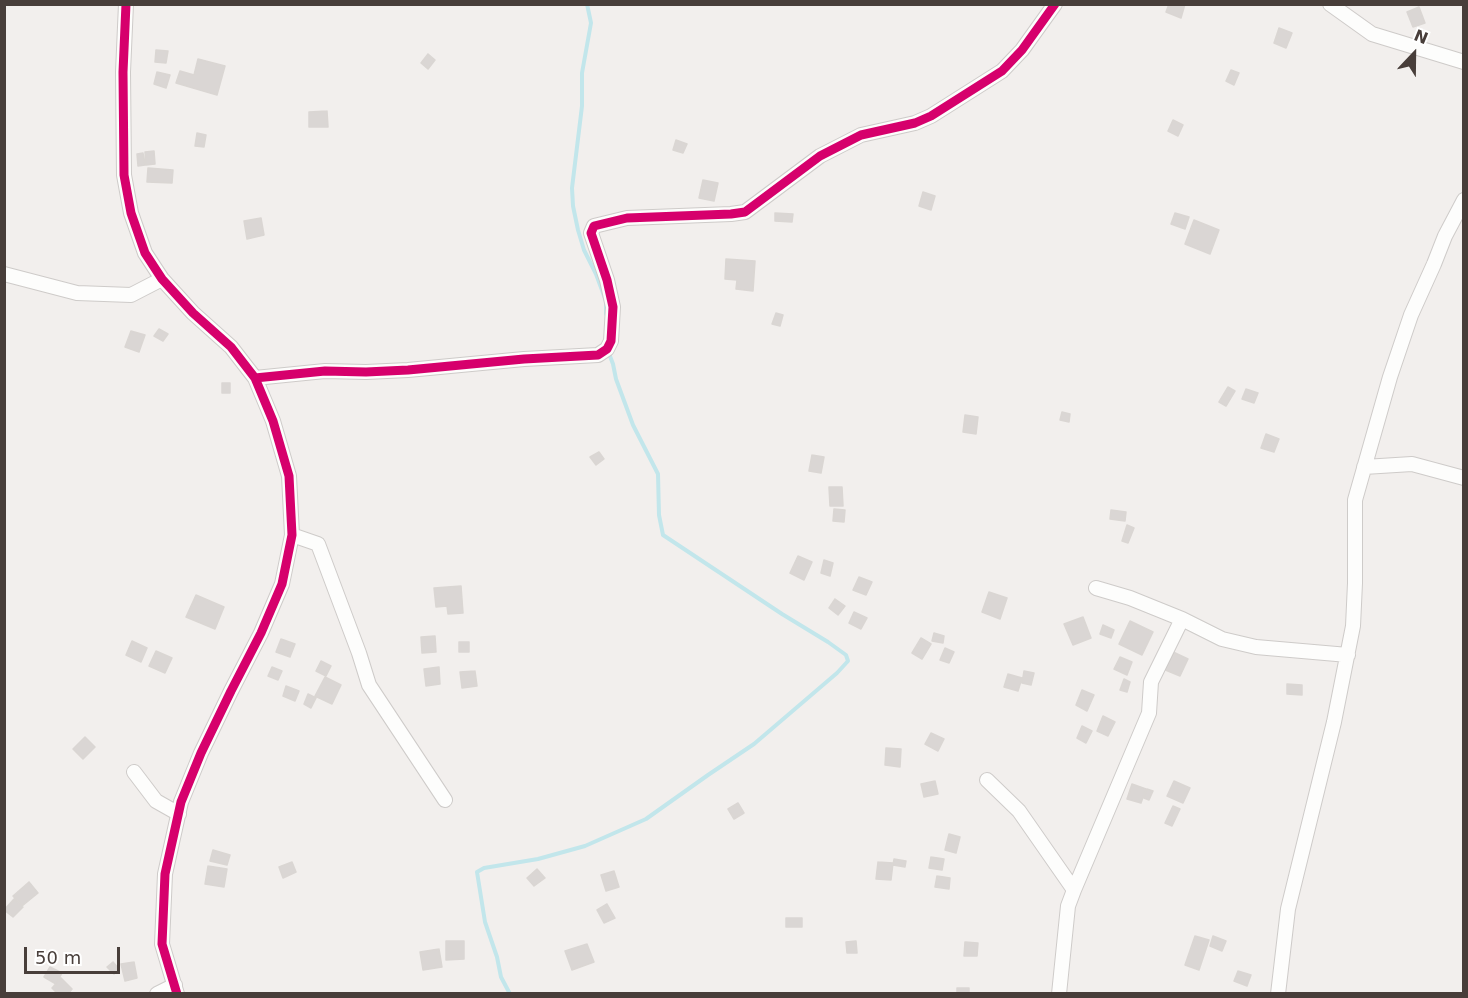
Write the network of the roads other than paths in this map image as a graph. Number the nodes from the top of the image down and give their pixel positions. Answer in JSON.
{"nodes":[{"id":1,"x":126,"y":4,"type":"edge"},
{"id":2,"x":1055,"y":4,"type":"edge"},
{"id":3,"x":1330,"y":4,"type":"edge"},
{"id":4,"x":1464,"y":62,"type":"edge"},
{"id":5,"x":1464,"y":200,"type":"edge"},
{"id":6,"x":4,"y":274,"type":"edge"},
{"id":7,"x":162,"y":279,"type":"junction"},
{"id":8,"x":255,"y":378,"type":"junction"},
{"id":9,"x":1364,"y":467,"type":"junction"},
{"id":10,"x":1464,"y":478,"type":"edge"},
{"id":11,"x":292,"y":535,"type":"junction"},
{"id":12,"x":1096,"y":588,"type":"dead end"},
{"id":13,"x":1182,"y":619,"type":"junction"},
{"id":14,"x":1348,"y":655,"type":"junction"},
{"id":15,"x":134,"y":772,"type":"dead end"},
{"id":16,"x":987,"y":780,"type":"dead end"},
{"id":17,"x":445,"y":800,"type":"dead end"},
{"id":18,"x":179,"y":814,"type":"junction"},
{"id":19,"x":1074,"y":890,"type":"junction"},
{"id":20,"x":176,"y":989,"type":"edge"},
{"id":21,"x":157,"y":993,"type":"edge"},
{"id":22,"x":1059,"y":993,"type":"edge"},
{"id":23,"x":1278,"y":993,"type":"edge"}],
"edges":[{"from":1,"to":7,"type":"street"},
{"from":2,"to":8,"type":"street"},
{"from":3,"to":4,"type":"street"},
{"from":5,"to":9,"type":"street"},
{"from":6,"to":7,"type":"street"},
{"from":7,"to":8,"type":"street"},
{"from":8,"to":11,"type":"street"},
{"from":9,"to":10,"type":"street"},
{"from":9,"to":14,"type":"street"},
{"from":11,"to":17,"type":"street"},
{"from":11,"to":18,"type":"street"},
{"from":12,"to":13,"type":"street"},
{"from":13,"to":14,"type":"street"},
{"from":13,"to":19,"type":"street"},
{"from":14,"to":23,"type":"street"},
{"from":15,"to":18,"type":"street"},
{"from":16,"to":19,"type":"street"},
{"from":18,"to":20,"type":"street"},
{"from":19,"to":22,"type":"street"},
{"from":20,"to":21,"type":"street"}]}
